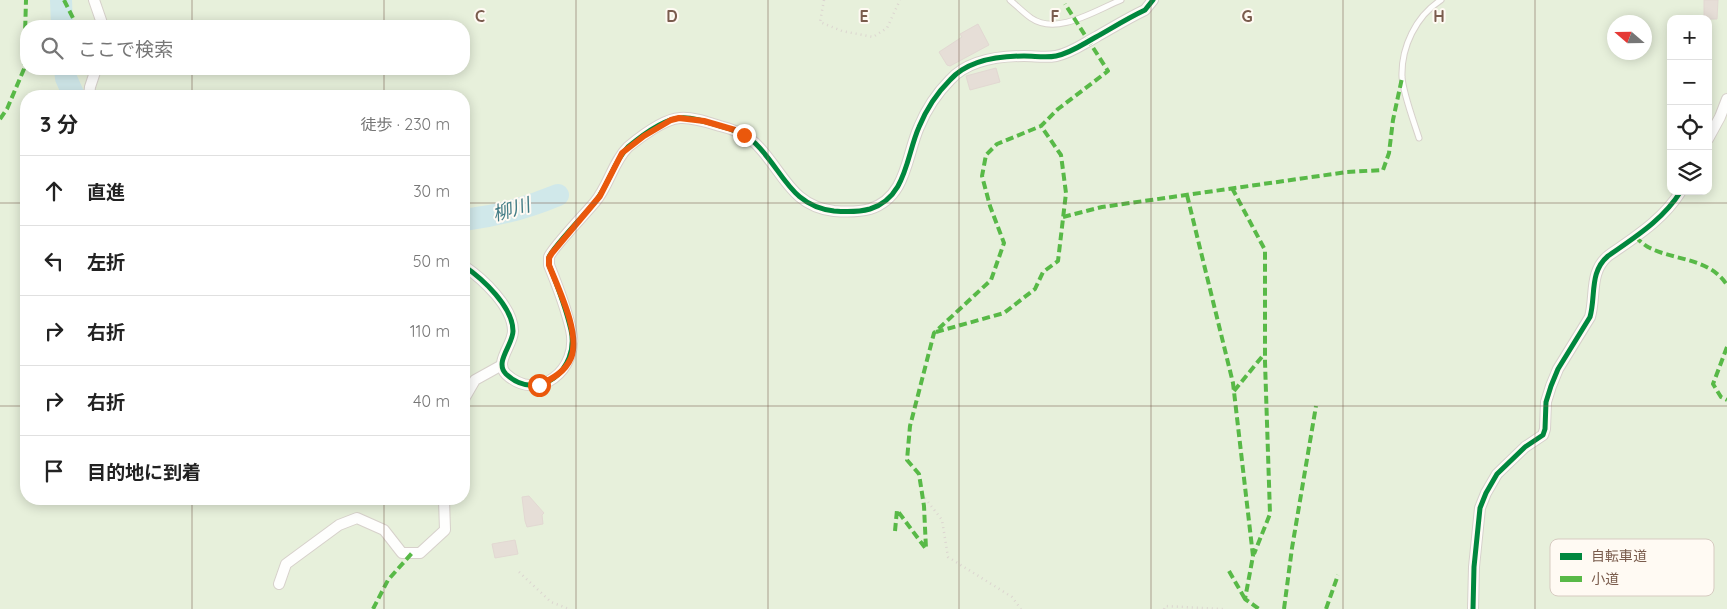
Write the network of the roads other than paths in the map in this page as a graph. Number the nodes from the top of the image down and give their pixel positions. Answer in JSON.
{"nodes":[{"id":1,"x":94,"y":0,"type":"edge"},
{"id":2,"x":1010,"y":0,"type":"edge"},
{"id":3,"x":1121,"y":0,"type":"edge"},
{"id":4,"x":1153,"y":0,"type":"edge"},
{"id":5,"x":1441,"y":0,"type":"edge"},
{"id":6,"x":101,"y":20,"type":"edge"},
{"id":7,"x":94,"y":75,"type":"edge"},
{"id":8,"x":90,"y":90,"type":"edge"},
{"id":9,"x":1727,"y":99,"type":"edge"},
{"id":10,"x":1712,"y":132,"type":"edge"},
{"id":11,"x":1419,"y":138,"type":"dead end"},
{"id":12,"x":1678,"y":195,"type":"edge"},
{"id":13,"x":470,"y":271,"type":"edge"},
{"id":14,"x":502,"y":365,"type":"junction"},
{"id":15,"x":470,"y":388,"type":"edge"},
{"id":16,"x":444,"y":505,"type":"edge"},
{"id":17,"x":279,"y":584,"type":"dead end"},
{"id":18,"x":1473,"y":609,"type":"edge"}],
"edges":[{"from":1,"to":6,"type":"street"},
{"from":2,"to":3,"type":"lane"},
{"from":4,"to":14,"type":"street"},
{"from":5,"to":11,"type":"lane"},
{"from":7,"to":8,"type":"street"},
{"from":9,"to":10,"type":"street"},
{"from":12,"to":18,"type":"street"},
{"from":13,"to":14,"type":"street"},
{"from":14,"to":15,"type":"street"},
{"from":16,"to":17,"type":"street"}]}
